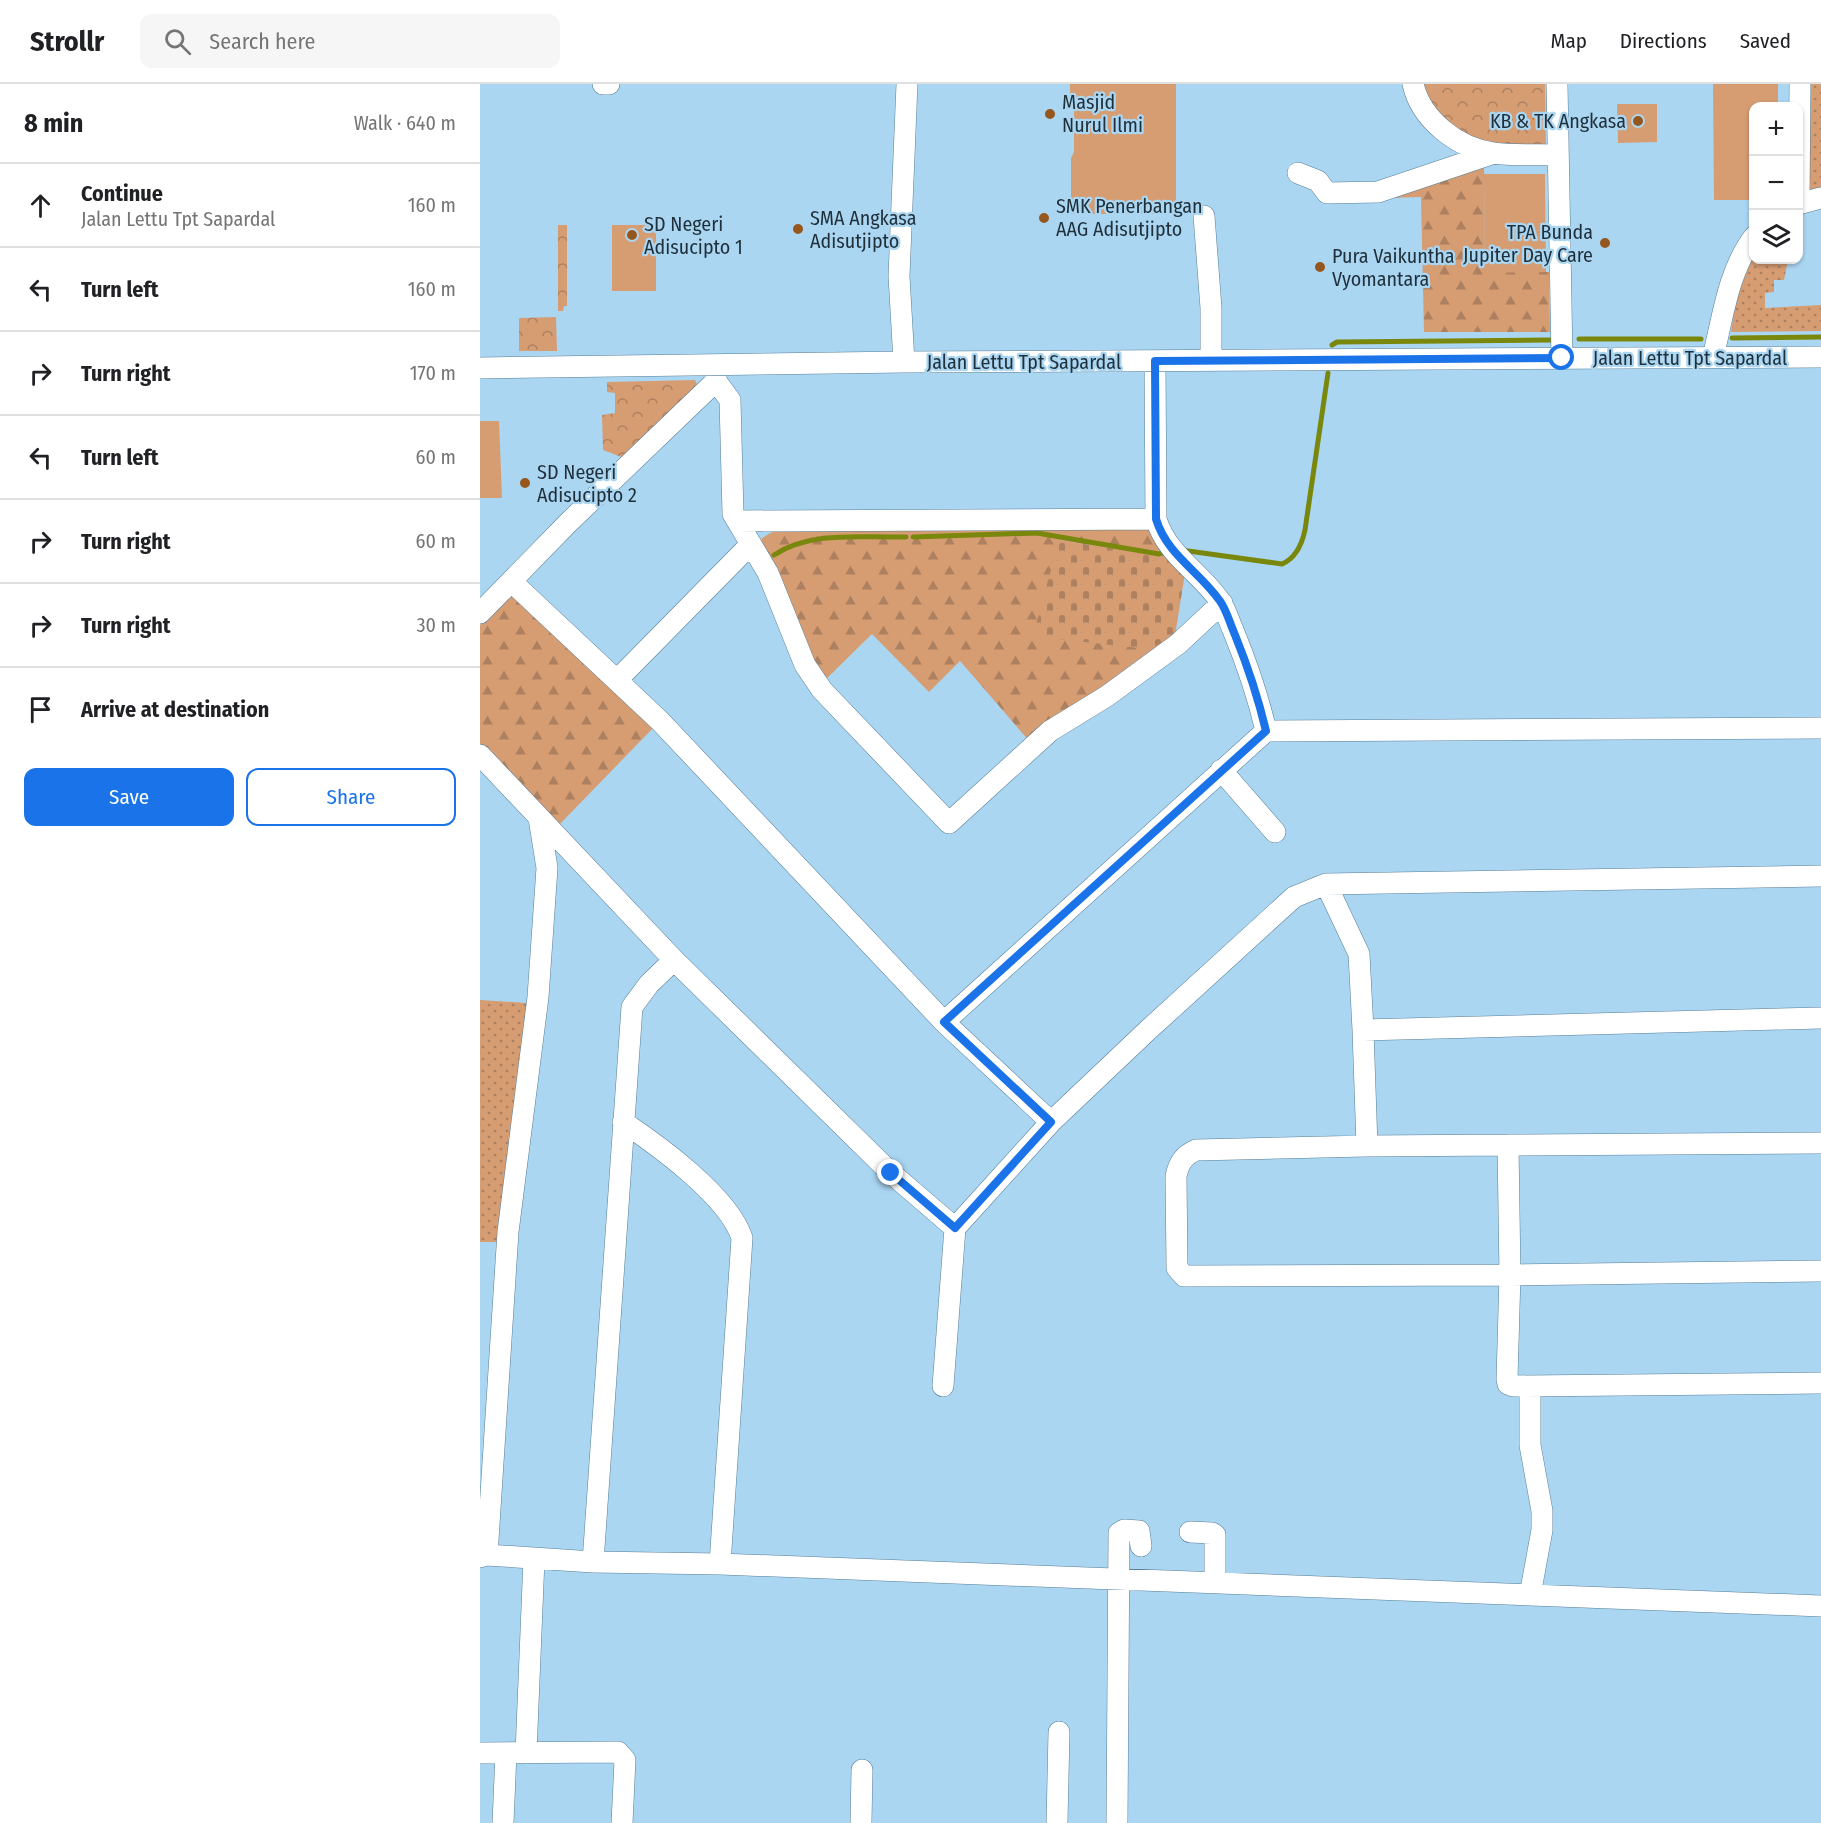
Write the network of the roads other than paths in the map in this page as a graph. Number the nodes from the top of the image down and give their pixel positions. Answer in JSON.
{"nodes":[{"id":1,"x":603,"y":84,"type":"edge"},
{"id":2,"x":609,"y":84,"type":"edge"},
{"id":3,"x":907,"y":84,"type":"edge"},
{"id":4,"x":1413,"y":84,"type":"edge"},
{"id":5,"x":1557,"y":84,"type":"edge"},
{"id":6,"x":1800,"y":84,"type":"edge"},
{"id":7,"x":1494,"y":153,"type":"junction"},
{"id":8,"x":1558,"y":154,"type":"junction"},
{"id":9,"x":1799,"y":156,"type":"edge"},
{"id":10,"x":1298,"y":173,"type":"dead end"},
{"id":11,"x":1821,"y":198,"type":"edge"},
{"id":12,"x":1803,"y":203,"type":"edge"},
{"id":13,"x":1204,"y":216,"type":"dead end"},
{"id":14,"x":1749,"y":245,"type":"edge"},
{"id":15,"x":1713,"y":357,"type":"junction"},
{"id":16,"x":1821,"y":357,"type":"edge"},
{"id":17,"x":1562,"y":358,"type":"junction"},
{"id":18,"x":1211,"y":360,"type":"junction"},
{"id":19,"x":1155,"y":361,"type":"junction"},
{"id":20,"x":904,"y":362,"type":"junction"},
{"id":21,"x":480,"y":368,"type":"edge"},
{"id":22,"x":716,"y":373,"type":"junction"},
{"id":23,"x":1156,"y":519,"type":"junction"},
{"id":24,"x":737,"y":521,"type":"junction"},
{"id":25,"x":751,"y":544,"type":"junction"},
{"id":26,"x":512,"y":582,"type":"junction"},
{"id":27,"x":1222,"y":603,"type":"junction"},
{"id":28,"x":480,"y":613,"type":"edge"},
{"id":29,"x":617,"y":680,"type":"junction"},
{"id":30,"x":1821,"y":728,"type":"edge"},
{"id":31,"x":1266,"y":731,"type":"junction"},
{"id":32,"x":480,"y":755,"type":"edge"},
{"id":33,"x":1221,"y":770,"type":"junction"},
{"id":34,"x":539,"y":818,"type":"junction"},
{"id":35,"x":1275,"y":832,"type":"dead end"},
{"id":36,"x":1821,"y":876,"type":"edge"},
{"id":37,"x":1326,"y":884,"type":"junction"},
{"id":38,"x":674,"y":960,"type":"junction"},
{"id":39,"x":1821,"y":1018,"type":"edge"},
{"id":40,"x":944,"y":1022,"type":"junction"},
{"id":41,"x":1363,"y":1029,"type":"junction"},
{"id":42,"x":623,"y":1122,"type":"junction"},
{"id":43,"x":1051,"y":1122,"type":"junction"},
{"id":44,"x":1821,"y":1143,"type":"edge"},
{"id":45,"x":1508,"y":1145,"type":"junction"},
{"id":46,"x":1367,"y":1146,"type":"junction"},
{"id":47,"x":955,"y":1228,"type":"junction"},
{"id":48,"x":1821,"y":1270,"type":"edge"},
{"id":49,"x":1510,"y":1275,"type":"junction"},
{"id":50,"x":1821,"y":1383,"type":"edge"},
{"id":51,"x":943,"y":1386,"type":"dead end"},
{"id":52,"x":1530,"y":1386,"type":"junction"},
{"id":53,"x":1190,"y":1532,"type":"dead end"},
{"id":54,"x":1141,"y":1546,"type":"dead end"},
{"id":55,"x":483,"y":1556,"type":"edge"},
{"id":56,"x":534,"y":1559,"type":"junction"},
{"id":57,"x":593,"y":1562,"type":"junction"},
{"id":58,"x":720,"y":1564,"type":"junction"},
{"id":59,"x":1117,"y":1579,"type":"junction"},
{"id":60,"x":1215,"y":1583,"type":"junction"},
{"id":61,"x":1530,"y":1595,"type":"junction"},
{"id":62,"x":1821,"y":1606,"type":"edge"},
{"id":63,"x":1059,"y":1732,"type":"dead end"},
{"id":64,"x":480,"y":1753,"type":"edge"},
{"id":65,"x":516,"y":1753,"type":"junction"},
{"id":66,"x":862,"y":1770,"type":"dead end"},
{"id":67,"x":503,"y":1823,"type":"edge"},
{"id":68,"x":622,"y":1823,"type":"edge"},
{"id":69,"x":861,"y":1823,"type":"edge"},
{"id":70,"x":1056,"y":1823,"type":"edge"},
{"id":71,"x":1116,"y":1823,"type":"edge"}],
"edges":[{"from":1,"to":2,"type":"street"},
{"from":3,"to":20,"type":"street"},
{"from":4,"to":7,"type":"street"},
{"from":5,"to":8,"type":"street"},
{"from":6,"to":9,"type":"street"},
{"from":7,"to":8,"type":"street"},
{"from":7,"to":10,"type":"street"},
{"from":8,"to":17,"type":"street"},
{"from":11,"to":12,"type":"street"},
{"from":13,"to":18,"type":"street"},
{"from":14,"to":15,"type":"street"},
{"from":15,"to":16,"type":"street","name":"Jalan Lettu Tpt Sapardal"},
{"from":15,"to":17,"type":"street","name":"Jalan Lettu Tpt Sapardal"},
{"from":17,"to":18,"type":"street","name":"Jalan Lettu Tpt Sapardal"},
{"from":18,"to":19,"type":"street","name":"Jalan Lettu Tpt Sapardal"},
{"from":19,"to":20,"type":"street","name":"Jalan Lettu Tpt Sapardal"},
{"from":19,"to":23,"type":"street"},
{"from":20,"to":22,"type":"street","name":"Jalan Lettu Tpt Sapardal"},
{"from":21,"to":22,"type":"street","name":"Jalan Lettu Tpt Sapardal"},
{"from":22,"to":24,"type":"street"},
{"from":22,"to":26,"type":"street"},
{"from":23,"to":24,"type":"street"},
{"from":23,"to":27,"type":"street"},
{"from":24,"to":25,"type":"street"},
{"from":25,"to":27,"type":"street"},
{"from":25,"to":29,"type":"street"},
{"from":26,"to":28,"type":"street"},
{"from":26,"to":29,"type":"street"},
{"from":27,"to":31,"type":"street"},
{"from":29,"to":40,"type":"street"},
{"from":30,"to":31,"type":"street"},
{"from":31,"to":33,"type":"street"},
{"from":32,"to":34,"type":"street"},
{"from":33,"to":35,"type":"street"},
{"from":33,"to":40,"type":"street"},
{"from":34,"to":38,"type":"street"},
{"from":34,"to":55,"type":"street"},
{"from":36,"to":37,"type":"street"},
{"from":37,"to":41,"type":"street"},
{"from":37,"to":43,"type":"street"},
{"from":38,"to":42,"type":"street"},
{"from":38,"to":47,"type":"street"},
{"from":39,"to":41,"type":"street"},
{"from":40,"to":43,"type":"street"},
{"from":41,"to":46,"type":"street"},
{"from":42,"to":57,"type":"street"},
{"from":42,"to":58,"type":"street"},
{"from":43,"to":47,"type":"street"},
{"from":44,"to":45,"type":"street"},
{"from":45,"to":46,"type":"street"},
{"from":45,"to":49,"type":"street"},
{"from":46,"to":49,"type":"street"},
{"from":47,"to":51,"type":"street"},
{"from":48,"to":49,"type":"street"},
{"from":49,"to":52,"type":"street"},
{"from":50,"to":52,"type":"street"},
{"from":52,"to":61,"type":"street"},
{"from":53,"to":60,"type":"street"},
{"from":54,"to":59,"type":"street"},
{"from":55,"to":56,"type":"street"},
{"from":56,"to":57,"type":"street"},
{"from":56,"to":65,"type":"street"},
{"from":57,"to":58,"type":"street"},
{"from":58,"to":59,"type":"street"},
{"from":59,"to":60,"type":"street"},
{"from":59,"to":71,"type":"street"},
{"from":60,"to":61,"type":"street"},
{"from":61,"to":62,"type":"street"},
{"from":63,"to":70,"type":"street"},
{"from":64,"to":65,"type":"street"},
{"from":65,"to":67,"type":"street"},
{"from":65,"to":68,"type":"street"},
{"from":66,"to":69,"type":"street"}]}
